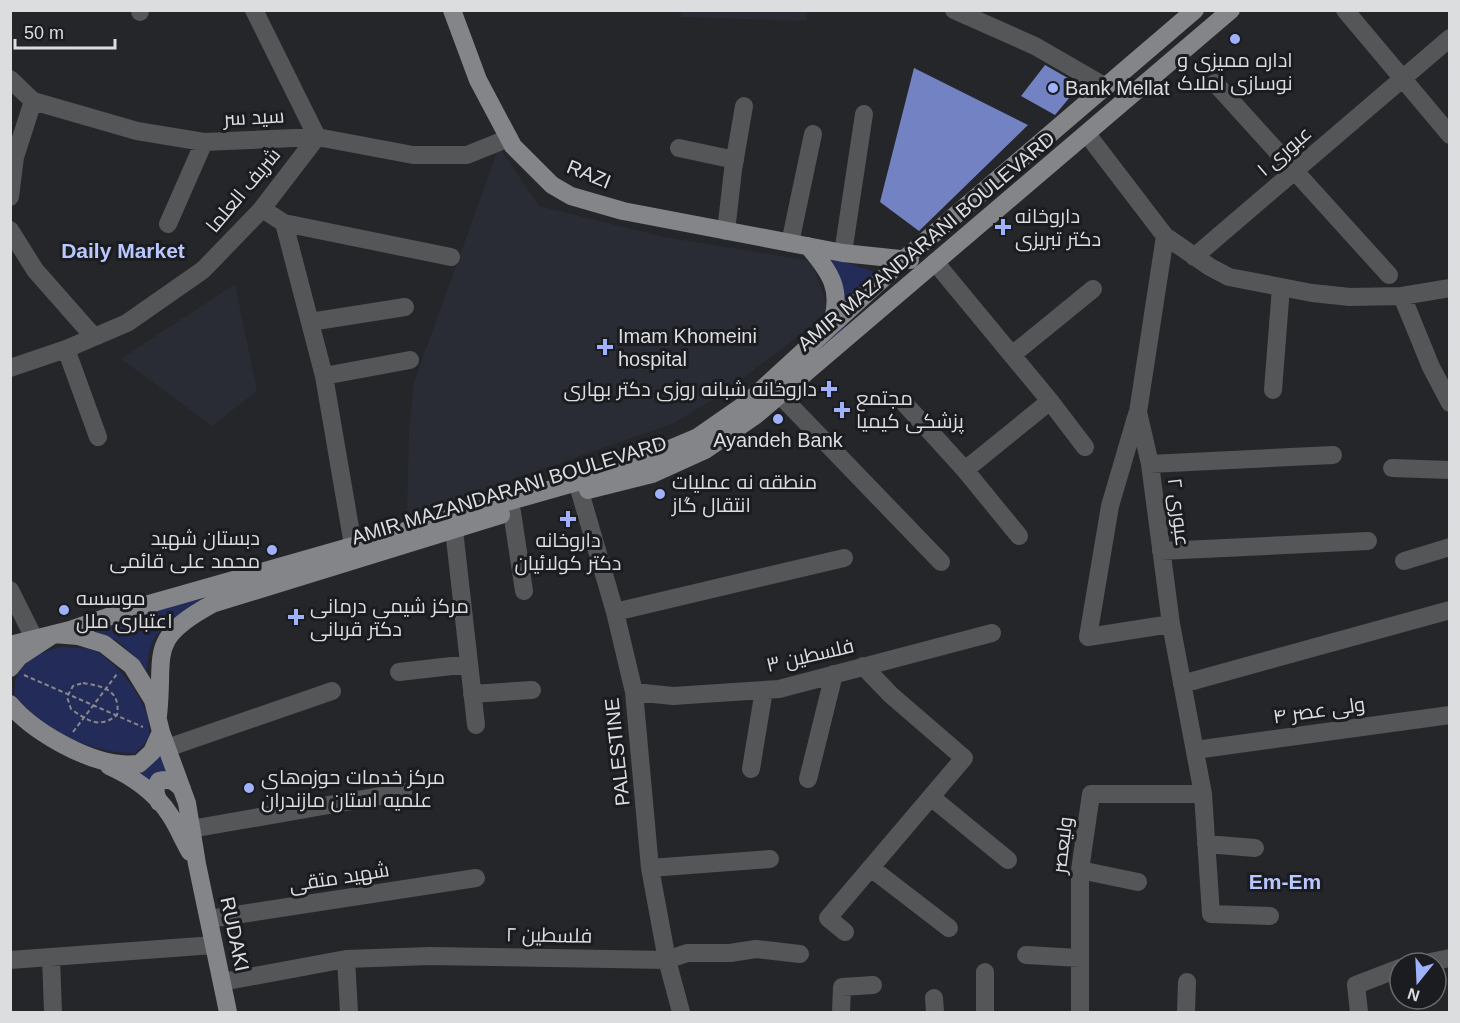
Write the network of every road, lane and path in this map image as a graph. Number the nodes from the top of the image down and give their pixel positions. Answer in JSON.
{"nodes":[{"id":1,"x":254,"y":10,"type":"edge"},
{"id":2,"x":452,"y":10,"type":"edge"},
{"id":3,"x":1195,"y":10,"type":"edge"},
{"id":4,"x":1231,"y":10,"type":"edge"},
{"id":5,"x":1345,"y":10,"type":"edge"},
{"id":6,"x":957,"y":11,"type":"edge"},
{"id":7,"x":1449,"y":38,"type":"edge"},
{"id":8,"x":1402,"y":78,"type":"junction"},
{"id":9,"x":10,"y":79,"type":"edge"},
{"id":10,"x":1215,"y":84,"type":"dead end"},
{"id":11,"x":1106,"y":87,"type":"junction"},
{"id":12,"x":33,"y":101,"type":"junction"},
{"id":13,"x":744,"y":106,"type":"dead end"},
{"id":14,"x":864,"y":114,"type":"dead end"},
{"id":15,"x":813,"y":134,"type":"dead end"},
{"id":16,"x":1088,"y":134,"type":"junction"},
{"id":17,"x":1449,"y":135,"type":"edge"},
{"id":18,"x":316,"y":137,"type":"junction"},
{"id":19,"x":509,"y":138,"type":"junction"},
{"id":20,"x":204,"y":142,"type":"junction"},
{"id":21,"x":679,"y":148,"type":"dead end"},
{"id":22,"x":735,"y":160,"type":"junction"},
{"id":23,"x":1295,"y":172,"type":"junction"},
{"id":24,"x":10,"y":197,"type":"edge"},
{"id":25,"x":168,"y":225,"type":"dead end"},
{"id":26,"x":10,"y":230,"type":"edge"},
{"id":27,"x":726,"y":231,"type":"junction"},
{"id":28,"x":1165,"y":236,"type":"junction"},
{"id":29,"x":799,"y":244,"type":"junction"},
{"id":30,"x":843,"y":253,"type":"junction"},
{"id":31,"x":451,"y":257,"type":"dead end"},
{"id":32,"x":1194,"y":257,"type":"junction"},
{"id":33,"x":903,"y":260,"type":"junction"},
{"id":34,"x":935,"y":262,"type":"junction"},
{"id":35,"x":1389,"y":275,"type":"dead end"},
{"id":36,"x":1281,"y":287,"type":"junction"},
{"id":37,"x":1449,"y":288,"type":"edge"},
{"id":38,"x":1093,"y":290,"type":"dead end"},
{"id":39,"x":1402,"y":296,"type":"junction"},
{"id":40,"x":405,"y":307,"type":"dead end"},
{"id":41,"x":309,"y":322,"type":"junction"},
{"id":42,"x":831,"y":326,"type":"junction"},
{"id":43,"x":94,"y":337,"type":"junction"},
{"id":44,"x":66,"y":349,"type":"junction"},
{"id":45,"x":1012,"y":355,"type":"junction"},
{"id":46,"x":410,"y":360,"type":"dead end"},
{"id":47,"x":10,"y":368,"type":"edge"},
{"id":48,"x":324,"y":376,"type":"junction"},
{"id":49,"x":1273,"y":390,"type":"dead end"},
{"id":50,"x":780,"y":395,"type":"junction"},
{"id":51,"x":1050,"y":401,"type":"junction"},
{"id":52,"x":905,"y":404,"type":"dead end"},
{"id":53,"x":1449,"y":404,"type":"edge"},
{"id":54,"x":1138,"y":412,"type":"junction"},
{"id":55,"x":98,"y":437,"type":"dead end"},
{"id":56,"x":1085,"y":447,"type":"dead end"},
{"id":57,"x":1333,"y":455,"type":"dead end"},
{"id":58,"x":1150,"y":464,"type":"junction"},
{"id":59,"x":1392,"y":468,"type":"dead end"},
{"id":60,"x":965,"y":470,"type":"junction"},
{"id":61,"x":1449,"y":470,"type":"edge"},
{"id":62,"x":580,"y":492,"type":"junction"},
{"id":63,"x":512,"y":512,"type":"junction"},
{"id":64,"x":454,"y":530,"type":"junction"},
{"id":65,"x":1019,"y":536,"type":"dead end"},
{"id":66,"x":1368,"y":541,"type":"dead end"},
{"id":67,"x":352,"y":544,"type":"junction"},
{"id":68,"x":1449,"y":547,"type":"edge"},
{"id":69,"x":1161,"y":551,"type":"junction"},
{"id":70,"x":844,"y":558,"type":"dead end"},
{"id":71,"x":1404,"y":561,"type":"dead end"},
{"id":72,"x":941,"y":562,"type":"dead end"},
{"id":73,"x":10,"y":590,"type":"edge"},
{"id":74,"x":524,"y":591,"type":"dead end"},
{"id":75,"x":1449,"y":610,"type":"edge"},
{"id":76,"x":615,"y":612,"type":"junction"},
{"id":77,"x":1171,"y":624,"type":"junction"},
{"id":78,"x":992,"y":633,"type":"dead end"},
{"id":79,"x":54,"y":634,"type":"junction"},
{"id":80,"x":34,"y":638,"type":"junction"},
{"id":81,"x":10,"y":645,"type":"edge"},
{"id":82,"x":127,"y":662,"type":"junction"},
{"id":83,"x":469,"y":664,"type":"junction"},
{"id":84,"x":863,"y":666,"type":"junction"},
{"id":85,"x":15,"y":671,"type":"edge"},
{"id":86,"x":399,"y":672,"type":"dead end"},
{"id":87,"x":834,"y":674,"type":"junction"},
{"id":88,"x":1182,"y":684,"type":"junction"},
{"id":89,"x":106,"y":688,"type":"junction"},
{"id":90,"x":532,"y":690,"type":"dead end"},
{"id":91,"x":764,"y":690,"type":"junction"},
{"id":92,"x":332,"y":691,"type":"dead end"},
{"id":93,"x":634,"y":692,"type":"junction"},
{"id":94,"x":69,"y":693,"type":"junction"},
{"id":95,"x":472,"y":694,"type":"junction"},
{"id":96,"x":10,"y":704,"type":"edge"},
{"id":97,"x":94,"y":704,"type":"junction"},
{"id":98,"x":117,"y":715,"type":"junction"},
{"id":99,"x":1449,"y":715,"type":"edge"},
{"id":100,"x":84,"y":718,"type":"junction"},
{"id":101,"x":10,"y":719,"type":"edge"},
{"id":102,"x":476,"y":725,"type":"dead end"},
{"id":103,"x":162,"y":733,"type":"junction"},
{"id":104,"x":56,"y":740,"type":"junction"},
{"id":105,"x":1195,"y":750,"type":"junction"},
{"id":106,"x":87,"y":755,"type":"junction"},
{"id":107,"x":751,"y":769,"type":"dead end"},
{"id":108,"x":807,"y":779,"type":"dead end"},
{"id":109,"x":182,"y":789,"type":"junction"},
{"id":110,"x":404,"y":792,"type":"dead end"},
{"id":111,"x":1203,"y":794,"type":"junction"},
{"id":112,"x":931,"y":797,"type":"junction"},
{"id":113,"x":159,"y":802,"type":"junction"},
{"id":114,"x":191,"y":829,"type":"junction"},
{"id":115,"x":1206,"y":844,"type":"junction"},
{"id":116,"x":1255,"y":848,"type":"dead end"},
{"id":117,"x":770,"y":858,"type":"dead end"},
{"id":118,"x":1008,"y":860,"type":"dead end"},
{"id":119,"x":197,"y":864,"type":"junction"},
{"id":120,"x":650,"y":868,"type":"junction"},
{"id":121,"x":871,"y":868,"type":"junction"},
{"id":122,"x":1080,"y":870,"type":"junction"},
{"id":123,"x":476,"y":878,"type":"dead end"},
{"id":124,"x":1138,"y":882,"type":"dead end"},
{"id":125,"x":1270,"y":916,"type":"dead end"},
{"id":126,"x":209,"y":920,"type":"junction"},
{"id":127,"x":949,"y":928,"type":"dead end"},
{"id":128,"x":845,"y":932,"type":"dead end"},
{"id":129,"x":214,"y":945,"type":"junction"},
{"id":130,"x":800,"y":954,"type":"dead end"},
{"id":131,"x":1026,"y":955,"type":"dead end"},
{"id":132,"x":51,"y":957,"type":"junction"},
{"id":133,"x":1080,"y":958,"type":"junction"},
{"id":134,"x":346,"y":959,"type":"junction"},
{"id":135,"x":10,"y":960,"type":"edge"},
{"id":136,"x":667,"y":960,"type":"junction"},
{"id":137,"x":985,"y":972,"type":"dead end"},
{"id":138,"x":1388,"y":973,"type":"edge"},
{"id":139,"x":222,"y":982,"type":"junction"},
{"id":140,"x":1187,"y":982,"type":"dead end"},
{"id":141,"x":873,"y":985,"type":"dead end"},
{"id":142,"x":53,"y":1012,"type":"edge"},
{"id":143,"x":228,"y":1012,"type":"edge"},
{"id":144,"x":349,"y":1012,"type":"edge"},
{"id":145,"x":681,"y":1012,"type":"edge"},
{"id":146,"x":841,"y":1012,"type":"edge"},
{"id":147,"x":985,"y":1012,"type":"edge"},
{"id":148,"x":1080,"y":1012,"type":"edge"},
{"id":149,"x":1186,"y":1012,"type":"edge"},
{"id":150,"x":1359,"y":1012,"type":"edge"}],
"edges":[{"from":1,"to":18,"type":"street"},
{"from":2,"to":19,"type":"main road","name":"RAZI"},
{"from":3,"to":11,"type":"main road","name":"AMIR MAZANDARANI BOULEVARD"},
{"from":4,"to":16,"type":"main road","name":"AMIR MAZANDARANI BOULEVARD"},
{"from":5,"to":8,"type":"street"},
{"from":6,"to":11,"type":"street"},
{"from":7,"to":8,"type":"street","name":"عبوری ۱"},
{"from":8,"to":17,"type":"street"},
{"from":8,"to":23,"type":"street","name":"عبوری ۱"},
{"from":9,"to":12,"type":"street","name":"سید سر"},
{"from":10,"to":23,"type":"street"},
{"from":11,"to":33,"type":"main road","name":"AMIR MAZANDARANI BOULEVARD"},
{"from":12,"to":20,"type":"street","name":"سید سر"},
{"from":12,"to":24,"type":"street"},
{"from":13,"to":22,"type":"street"},
{"from":14,"to":30,"type":"street"},
{"from":15,"to":29,"type":"street"},
{"from":16,"to":28,"type":"street"},
{"from":16,"to":34,"type":"main road","name":"AMIR MAZANDARANI BOULEVARD"},
{"from":18,"to":19,"type":"street","name":"سید سر"},
{"from":18,"to":20,"type":"street","name":"سید سر"},
{"from":18,"to":43,"type":"street","name":"شریف العلما"},
{"from":19,"to":27,"type":"main road","name":"RAZI"},
{"from":20,"to":25,"type":"street"},
{"from":21,"to":22,"type":"street"},
{"from":22,"to":27,"type":"street"},
{"from":23,"to":32,"type":"street","name":"عبوری ۱"},
{"from":23,"to":35,"type":"street"},
{"from":26,"to":43,"type":"street"},
{"from":27,"to":29,"type":"main road","name":"RAZI"},
{"from":28,"to":32,"type":"street"},
{"from":28,"to":54,"type":"street","name":"عبوری ۲"},
{"from":29,"to":30,"type":"main road","name":"RAZI"},
{"from":29,"to":42,"type":"main road"},
{"from":30,"to":33,"type":"main road","name":"RAZI"},
{"from":31,"to":41,"type":"street"},
{"from":32,"to":36,"type":"street"},
{"from":33,"to":34,"type":"main road","name":"RAZI"},
{"from":33,"to":42,"type":"main road","name":"AMIR MAZANDARANI BOULEVARD"},
{"from":34,"to":45,"type":"street"},
{"from":34,"to":50,"type":"main road","name":"AMIR MAZANDARANI BOULEVARD"},
{"from":36,"to":39,"type":"street"},
{"from":36,"to":49,"type":"street"},
{"from":37,"to":39,"type":"street"},
{"from":38,"to":45,"type":"street"},
{"from":39,"to":53,"type":"street"},
{"from":40,"to":41,"type":"street"},
{"from":41,"to":48,"type":"street"},
{"from":42,"to":67,"type":"main road","name":"AMIR MAZANDARANI BOULEVARD"},
{"from":43,"to":44,"type":"street","name":"شریف العلما"},
{"from":44,"to":47,"type":"street","name":"شریف العلما"},
{"from":44,"to":55,"type":"street"},
{"from":45,"to":51,"type":"street"},
{"from":46,"to":48,"type":"street"},
{"from":48,"to":67,"type":"street"},
{"from":50,"to":62,"type":"main road","name":"AMIR MAZANDARANI BOULEVARD"},
{"from":50,"to":72,"type":"street"},
{"from":51,"to":56,"type":"street"},
{"from":51,"to":60,"type":"street"},
{"from":52,"to":60,"type":"street"},
{"from":54,"to":58,"type":"street","name":"عبوری ۲"},
{"from":54,"to":77,"type":"street"},
{"from":57,"to":58,"type":"street"},
{"from":58,"to":69,"type":"street","name":"عبوری ۲"},
{"from":59,"to":61,"type":"street"},
{"from":60,"to":65,"type":"street"},
{"from":62,"to":63,"type":"main road","name":"AMIR MAZANDARANI BOULEVARD"},
{"from":62,"to":76,"type":"street","name":"PALESTINE"},
{"from":63,"to":64,"type":"main road","name":"AMIR MAZANDARANI BOULEVARD"},
{"from":63,"to":74,"type":"street"},
{"from":64,"to":83,"type":"street"},
{"from":64,"to":103,"type":"main road","name":"AMIR MAZANDARANI BOULEVARD"},
{"from":66,"to":69,"type":"street"},
{"from":67,"to":79,"type":"main road","name":"AMIR MAZANDARANI BOULEVARD"},
{"from":68,"to":71,"type":"street"},
{"from":69,"to":77,"type":"street","name":"عبوری ۲"},
{"from":70,"to":76,"type":"street"},
{"from":73,"to":80,"type":"street"},
{"from":75,"to":88,"type":"street"},
{"from":76,"to":93,"type":"street","name":"PALESTINE"},
{"from":77,"to":88,"type":"street","name":"عبوری ۲"},
{"from":78,"to":84,"type":"street","name":"فلسطین ۳"},
{"from":79,"to":80,"type":"main road","name":"AMIR MAZANDARANI BOULEVARD"},
{"from":79,"to":82,"type":"main road","name":"RUDAKI"},
{"from":79,"to":85,"type":"main road"},
{"from":80,"to":81,"type":"main road","name":"AMIR MAZANDARANI BOULEVARD"},
{"from":82,"to":89,"type":"path"},
{"from":82,"to":103,"type":"main road","name":"RUDAKI"},
{"from":83,"to":86,"type":"street"},
{"from":83,"to":95,"type":"street"},
{"from":84,"to":87,"type":"street","name":"فلسطین ۳"},
{"from":84,"to":112,"type":"street"},
{"from":85,"to":94,"type":"path"},
{"from":87,"to":91,"type":"street","name":"فلسطین ۳"},
{"from":87,"to":108,"type":"street"},
{"from":88,"to":105,"type":"street","name":"عبوری ۲"},
{"from":89,"to":94,"type":"path"},
{"from":89,"to":97,"type":"path"},
{"from":89,"to":98,"type":"path"},
{"from":90,"to":95,"type":"street"},
{"from":91,"to":93,"type":"street","name":"فلسطین ۳"},
{"from":91,"to":107,"type":"street"},
{"from":92,"to":103,"type":"street"},
{"from":93,"to":120,"type":"street","name":"PALESTINE"},
{"from":94,"to":97,"type":"path"},
{"from":94,"to":100,"type":"path"},
{"from":95,"to":102,"type":"street"},
{"from":96,"to":104,"type":"main road"},
{"from":97,"to":98,"type":"path"},
{"from":97,"to":100,"type":"path"},
{"from":98,"to":100,"type":"path"},
{"from":98,"to":103,"type":"path"},
{"from":99,"to":105,"type":"street","name":"ولی عصر ۴"},
{"from":100,"to":104,"type":"path"},
{"from":101,"to":104,"type":"main road"},
{"from":103,"to":106,"type":"main road"},
{"from":103,"to":109,"type":"main road","name":"RUDAKI"},
{"from":104,"to":106,"type":"main road"},
{"from":105,"to":111,"type":"street","name":"عبوری ۲"},
{"from":106,"to":113,"type":"main road","name":"RUDAKI"},
{"from":109,"to":113,"type":"main road"},
{"from":109,"to":114,"type":"main road","name":"RUDAKI"},
{"from":110,"to":114,"type":"street"},
{"from":111,"to":115,"type":"street","name":"عبوری ۲"},
{"from":111,"to":122,"type":"street","name":"ولیعصر"},
{"from":112,"to":118,"type":"street"},
{"from":112,"to":121,"type":"street"},
{"from":113,"to":119,"type":"main road","name":"RUDAKI"},
{"from":114,"to":119,"type":"main road","name":"RUDAKI"},
{"from":115,"to":116,"type":"street"},
{"from":115,"to":125,"type":"street","name":"عبوری ۲"},
{"from":117,"to":120,"type":"street"},
{"from":119,"to":126,"type":"main road","name":"RUDAKI"},
{"from":120,"to":136,"type":"street","name":"PALESTINE"},
{"from":121,"to":127,"type":"street"},
{"from":121,"to":128,"type":"street"},
{"from":122,"to":124,"type":"street"},
{"from":122,"to":133,"type":"street","name":"ولیعصر"},
{"from":123,"to":126,"type":"street","name":"شهید متقی"},
{"from":126,"to":129,"type":"main road","name":"RUDAKI"},
{"from":129,"to":132,"type":"street"},
{"from":129,"to":139,"type":"main road","name":"RUDAKI"},
{"from":130,"to":136,"type":"street","name":"فلسطین ۲"},
{"from":131,"to":133,"type":"street"},
{"from":132,"to":135,"type":"street"},
{"from":132,"to":142,"type":"street"},
{"from":133,"to":148,"type":"street","name":"ولیعصر"},
{"from":134,"to":136,"type":"street","name":"فلسطین ۲"},
{"from":134,"to":139,"type":"street","name":"فلسطین ۲"},
{"from":134,"to":144,"type":"street"},
{"from":136,"to":145,"type":"street","name":"PALESTINE"},
{"from":137,"to":147,"type":"street"},
{"from":138,"to":150,"type":"street"},
{"from":139,"to":143,"type":"main road","name":"RUDAKI"},
{"from":140,"to":149,"type":"street"},
{"from":141,"to":146,"type":"street"}]}
